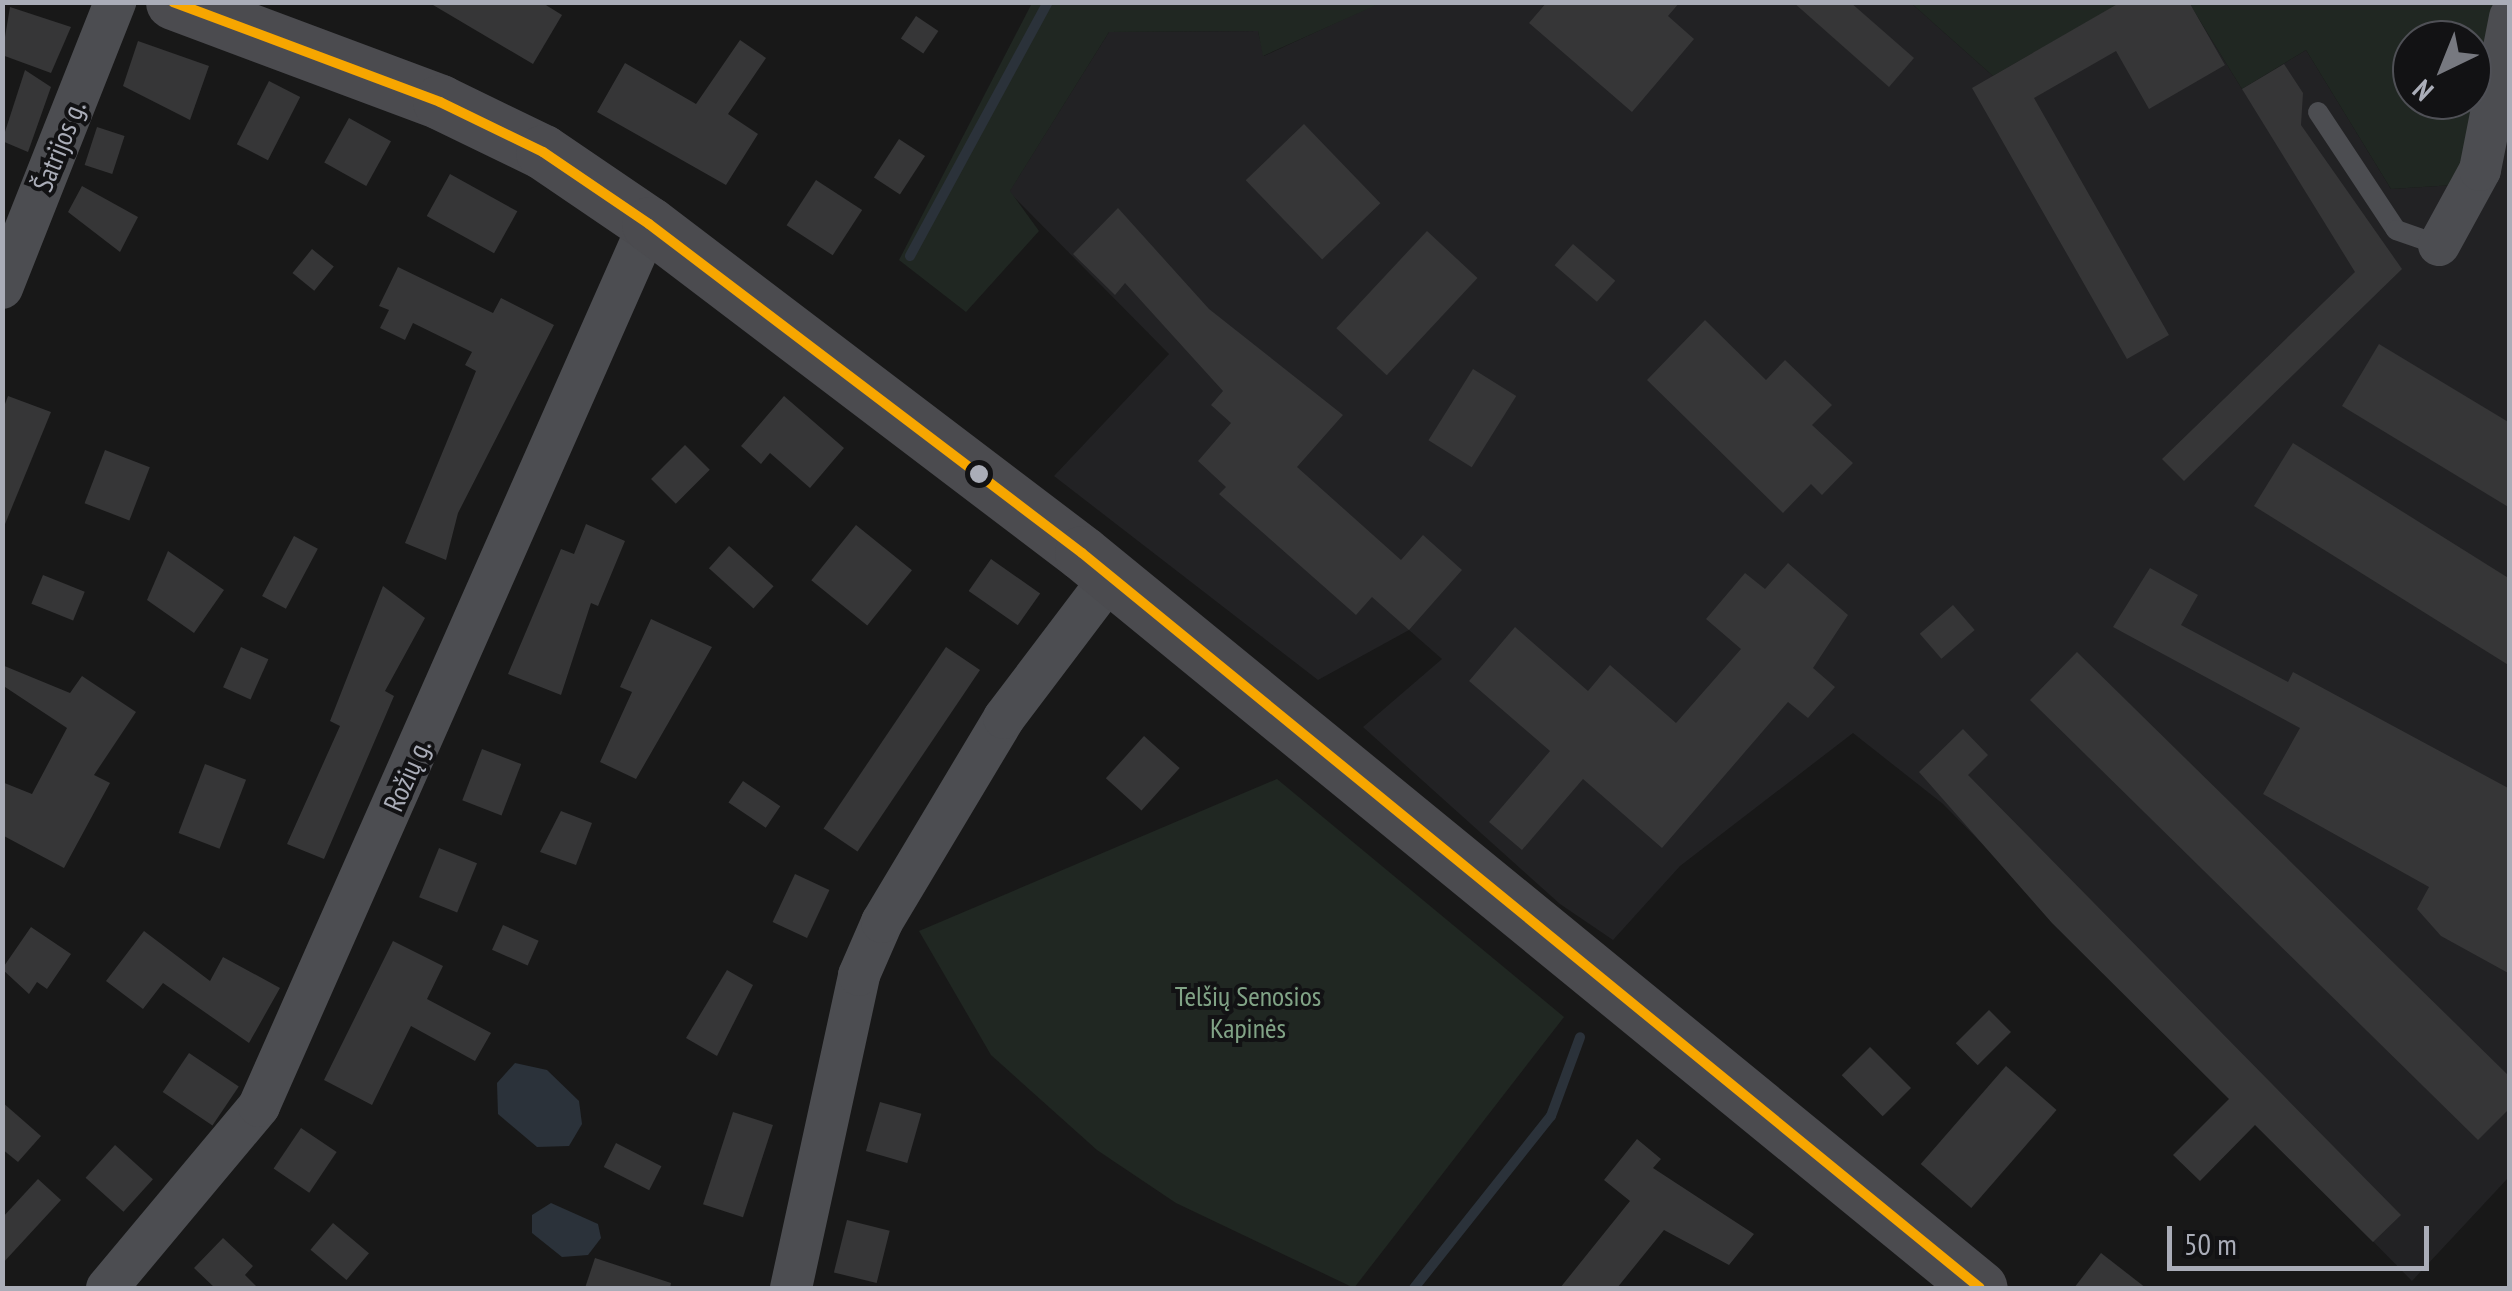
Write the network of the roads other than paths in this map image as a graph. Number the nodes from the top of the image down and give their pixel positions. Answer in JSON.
{"nodes":[{"id":1,"x":115,"y":2,"type":"edge"},
{"id":2,"x":173,"y":2,"type":"edge"},
{"id":3,"x":2510,"y":17,"type":"edge"},
{"id":4,"x":2318,"y":112,"type":"dead end"},
{"id":5,"x":648,"y":224,"type":"junction"},
{"id":6,"x":2439,"y":245,"type":"joint"},
{"id":7,"x":2,"y":288,"type":"edge"},
{"id":8,"x":1110,"y":578,"type":"junction"},
{"id":9,"x":107,"y":1288,"type":"edge"},
{"id":10,"x":792,"y":1288,"type":"edge"},
{"id":11,"x":1980,"y":1288,"type":"edge"}],
"edges":[{"from":1,"to":7,"type":"street","name":"Šatrijos g."},
{"from":2,"to":5,"type":"main road"},
{"from":3,"to":6,"type":"street"},
{"from":4,"to":6,"type":"lane"},
{"from":5,"to":8,"type":"main road"},
{"from":5,"to":9,"type":"street","name":"Rožių g."},
{"from":8,"to":10,"type":"street"},
{"from":8,"to":11,"type":"main road"}]}
